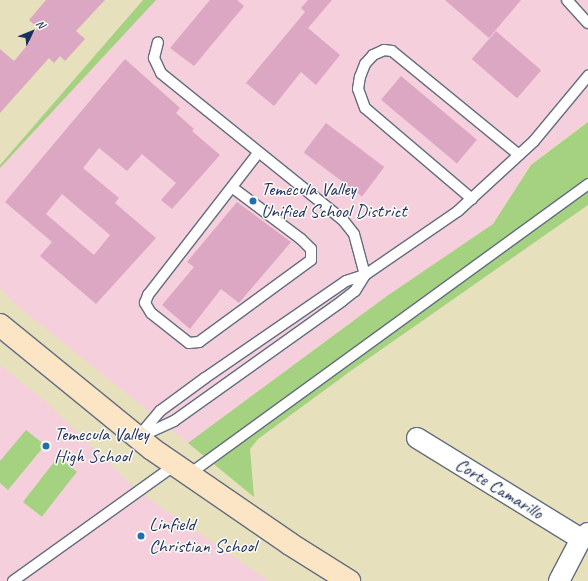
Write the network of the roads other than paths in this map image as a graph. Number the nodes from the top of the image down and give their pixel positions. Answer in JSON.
{"nodes":[{"id":1,"x":567,"y":0,"type":"edge"},
{"id":2,"x":588,"y":23,"type":"edge"},
{"id":3,"x":158,"y":42,"type":"dead end"},
{"id":4,"x":588,"y":76,"type":"edge"},
{"id":5,"x":258,"y":153,"type":"junction"},
{"id":6,"x":519,"y":155,"type":"junction"},
{"id":7,"x":588,"y":184,"type":"edge"},
{"id":8,"x":232,"y":188,"type":"junction"},
{"id":9,"x":472,"y":199,"type":"junction"},
{"id":10,"x":365,"y":275,"type":"junction"},
{"id":11,"x":0,"y":325,"type":"edge"},
{"id":12,"x":138,"y":438,"type":"junction"},
{"id":13,"x":417,"y":438,"type":"dead end"},
{"id":14,"x":181,"y":470,"type":"junction"},
{"id":15,"x":584,"y":536,"type":"edge"},
{"id":16,"x":13,"y":581,"type":"edge"},
{"id":17,"x":349,"y":581,"type":"edge"},
{"id":18,"x":559,"y":581,"type":"edge"}],
"edges":[{"from":1,"to":2,"type":"lane"},
{"from":3,"to":5,"type":"lane"},
{"from":4,"to":6,"type":"lane"},
{"from":5,"to":8,"type":"lane"},
{"from":5,"to":10,"type":"lane"},
{"from":6,"to":9,"type":"lane"},
{"from":6,"to":9,"type":"lane"},
{"from":7,"to":14,"type":"lane"},
{"from":8,"to":8,"type":"lane"},
{"from":9,"to":10,"type":"lane"},
{"from":10,"to":12,"type":"lane"},
{"from":10,"to":12,"type":"lane"},
{"from":11,"to":12,"type":"main road"},
{"from":12,"to":14,"type":"main road"},
{"from":13,"to":15,"type":"street","name":"Corte Camarillo"},
{"from":14,"to":16,"type":"lane"},
{"from":14,"to":17,"type":"main road"},
{"from":15,"to":18,"type":"street"}]}
